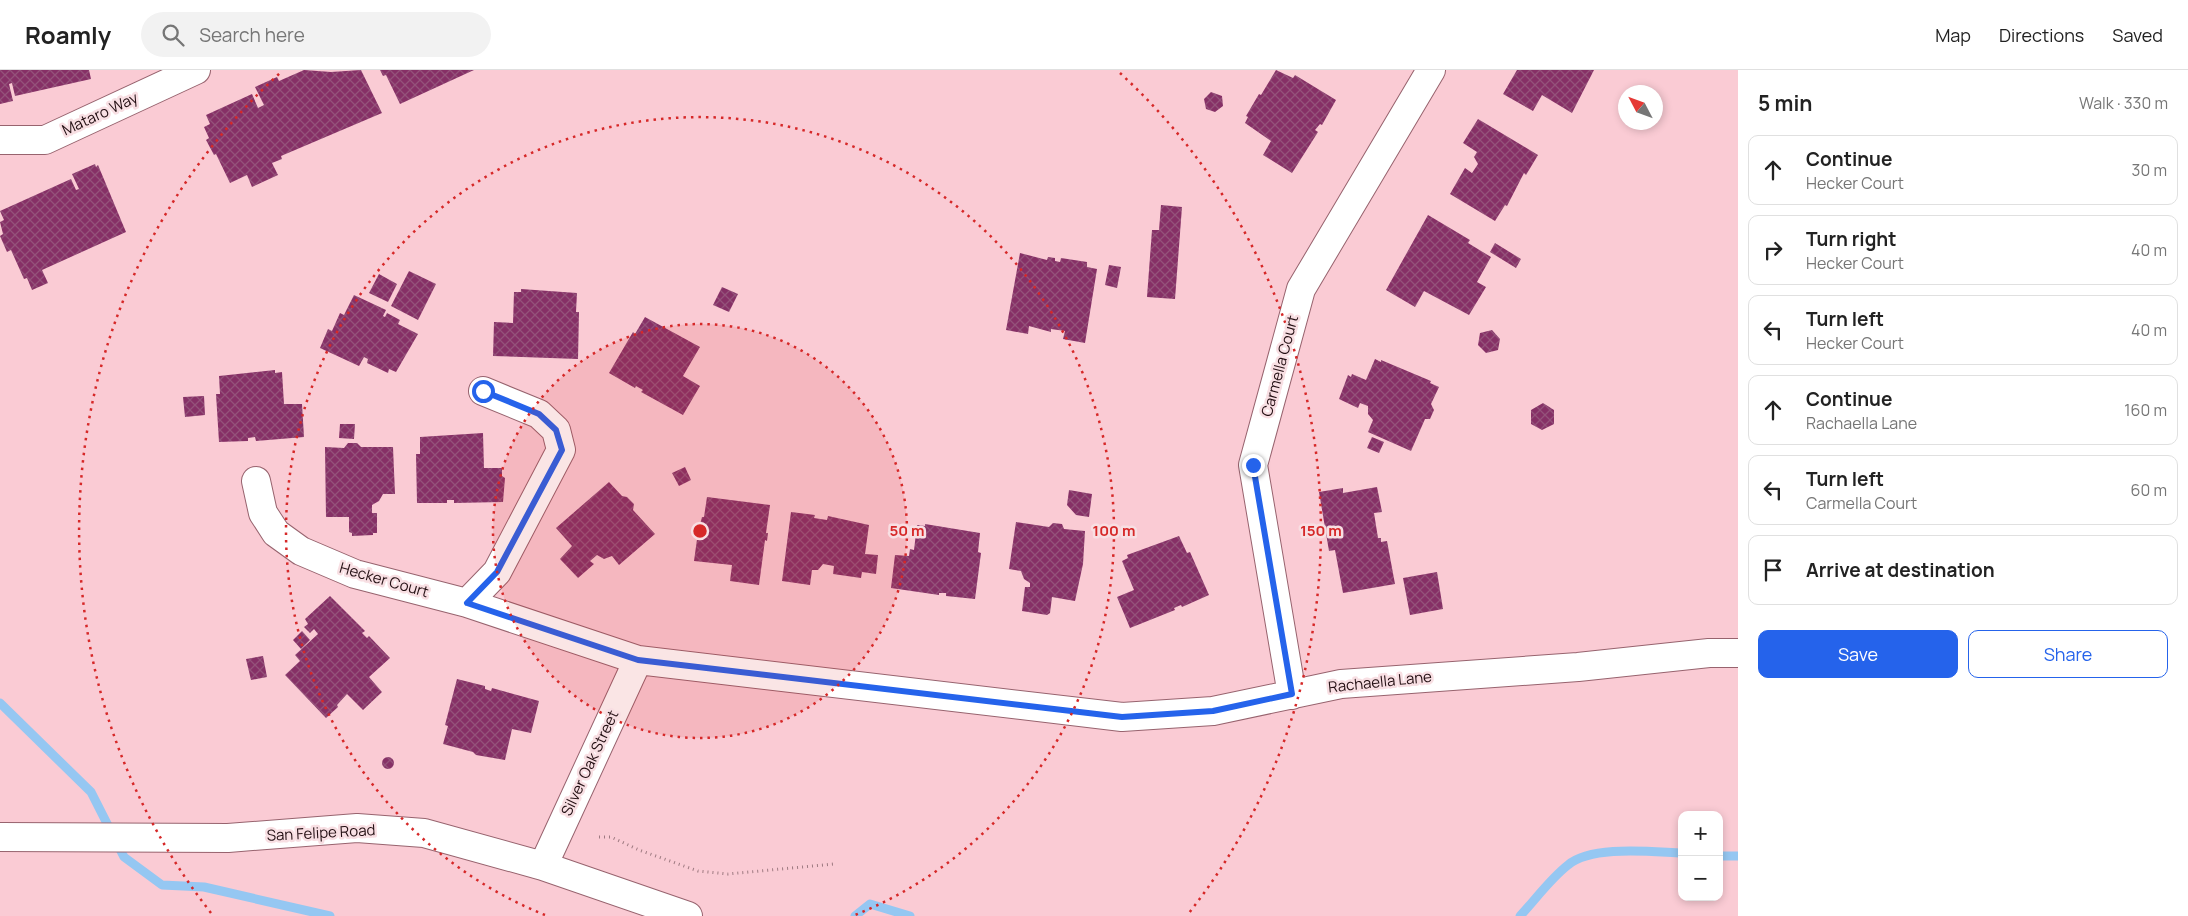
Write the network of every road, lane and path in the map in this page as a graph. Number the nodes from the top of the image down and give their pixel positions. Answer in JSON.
{"nodes":[{"id":1,"x":196,"y":70,"type":"edge"},
{"id":2,"x":1431,"y":70,"type":"edge"},
{"id":3,"x":0,"y":140,"type":"edge"},
{"id":4,"x":483,"y":391,"type":"dead end"},
{"id":5,"x":256,"y":481,"type":"dead end"},
{"id":6,"x":467,"y":603,"type":"junction"},
{"id":7,"x":1738,"y":653,"type":"edge"},
{"id":8,"x":638,"y":660,"type":"junction"},
{"id":9,"x":1292,"y":694,"type":"junction"},
{"id":10,"x":0,"y":837,"type":"edge"},
{"id":11,"x":599,"y":837,"type":"dead end"},
{"id":12,"x":834,"y":864,"type":"dead end"},
{"id":13,"x":543,"y":866,"type":"junction"},
{"id":14,"x":688,"y":916,"type":"edge"}],
"edges":[{"from":1,"to":3,"type":"street","name":"Mataro Way"},
{"from":2,"to":9,"type":"street","name":"Carmella Court"},
{"from":4,"to":6,"type":"street"},
{"from":5,"to":6,"type":"street","name":"Hecker Court"},
{"from":6,"to":8,"type":"street","name":"Hecker Court"},
{"from":7,"to":9,"type":"street","name":"Rachaella Lane"},
{"from":8,"to":9,"type":"street","name":"Rachaella Lane"},
{"from":8,"to":13,"type":"street","name":"Silver Oak Street"},
{"from":10,"to":13,"type":"street","name":"San Felipe Road"},
{"from":11,"to":12,"type":"path"},
{"from":13,"to":14,"type":"street","name":"San Felipe Road"}]}
